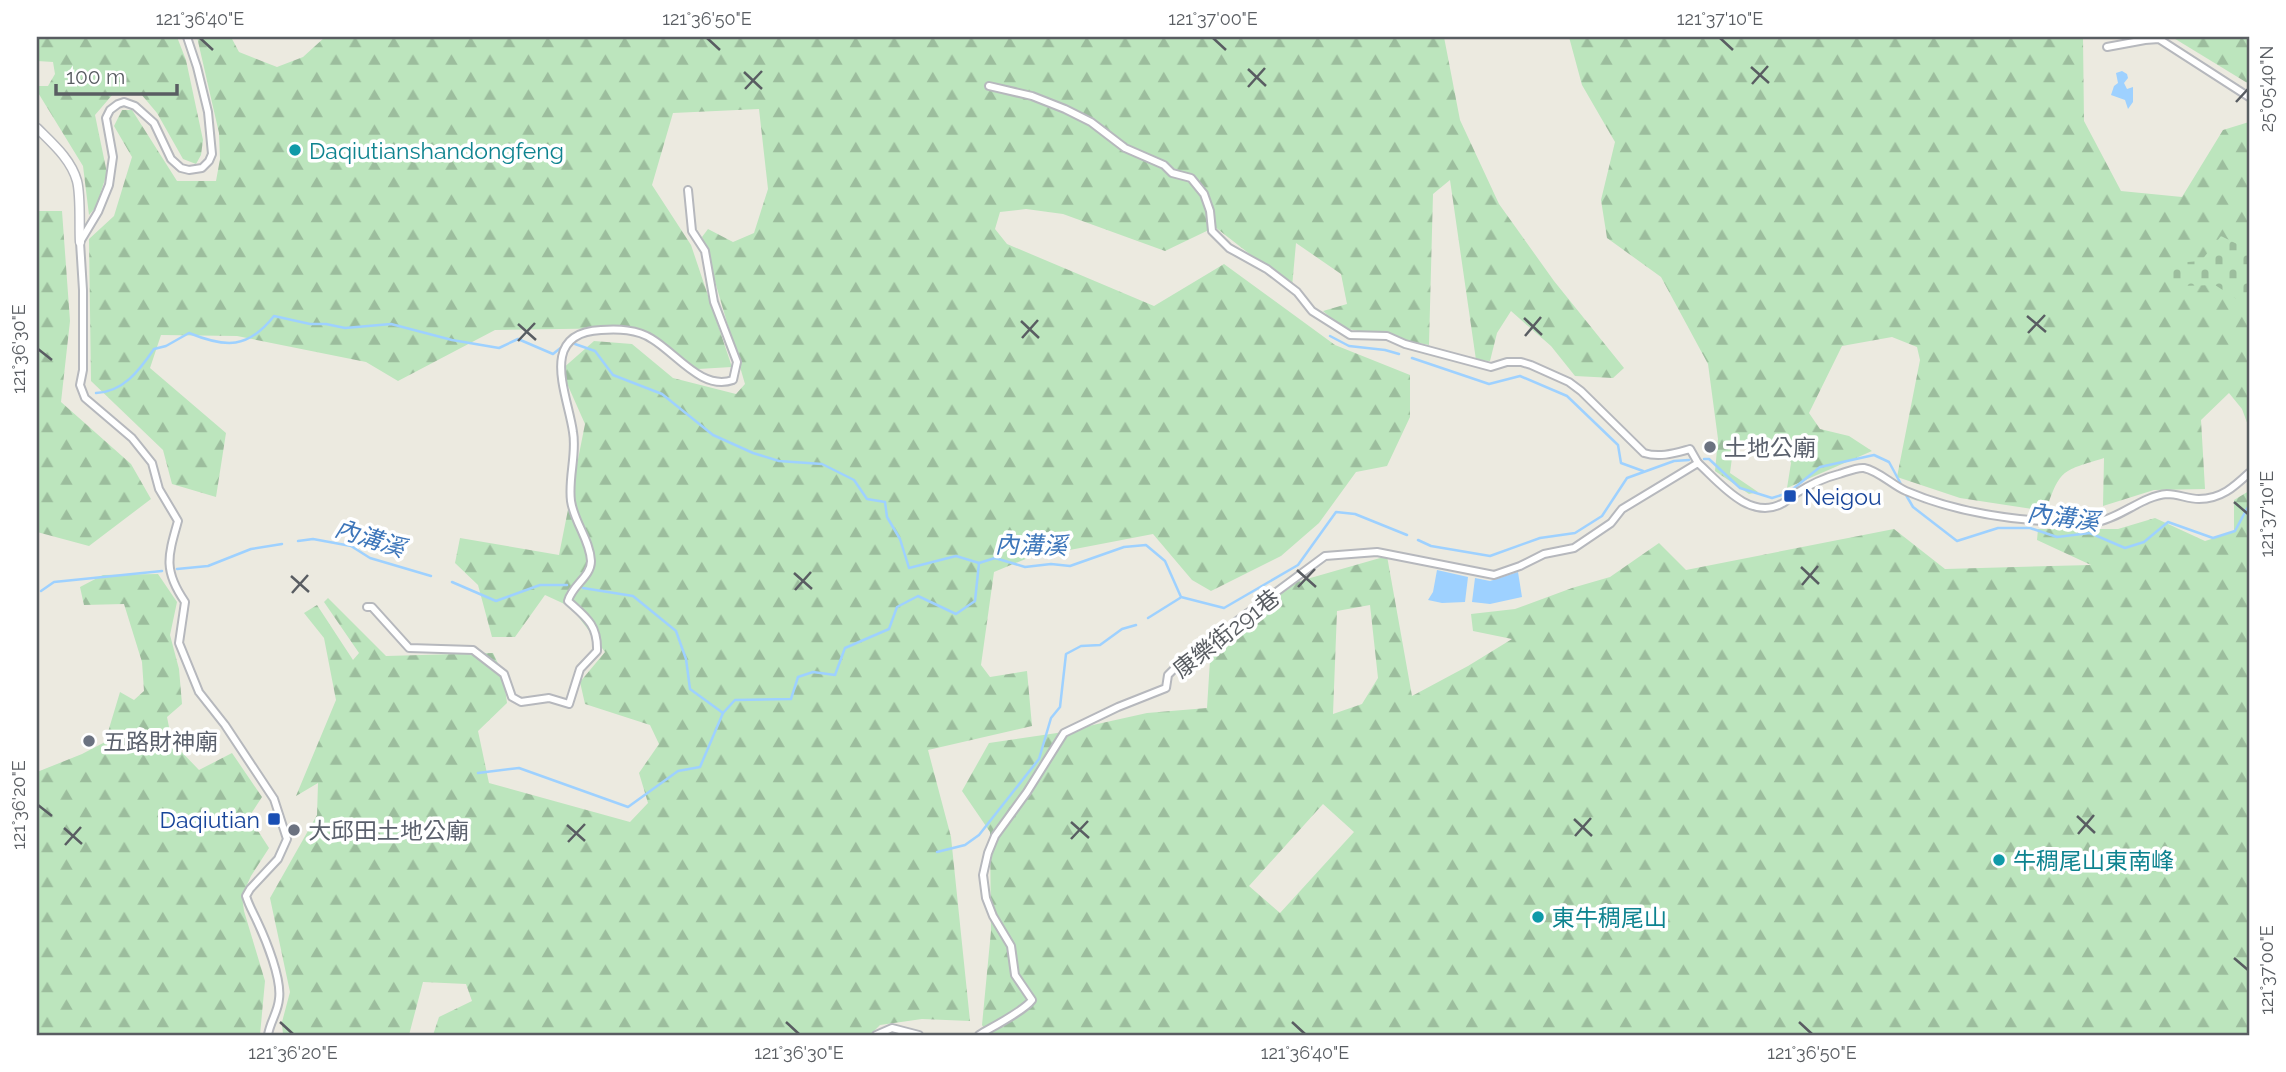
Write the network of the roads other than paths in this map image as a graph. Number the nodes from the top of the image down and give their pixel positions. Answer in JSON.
{"nodes":[{"id":1,"x":187,"y":37,"type":"edge"},
{"id":2,"x":2107,"y":47,"type":"dead end"},
{"id":3,"x":989,"y":86,"type":"dead end"},
{"id":4,"x":2249,"y":97,"type":"edge"},
{"id":5,"x":37,"y":128,"type":"edge"},
{"id":6,"x":688,"y":190,"type":"dead end"},
{"id":7,"x":80,"y":242,"type":"junction"},
{"id":8,"x":1698,"y":463,"type":"junction"},
{"id":9,"x":2249,"y":473,"type":"edge"},
{"id":10,"x":367,"y":607,"type":"dead end"},
{"id":11,"x":268,"y":1035,"type":"edge"},
{"id":12,"x":876,"y":1035,"type":"edge"},
{"id":13,"x":919,"y":1035,"type":"edge"},
{"id":14,"x":979,"y":1035,"type":"edge"}],
"edges":[{"from":1,"to":7,"type":"street"},
{"from":2,"to":4,"type":"street"},
{"from":3,"to":8,"type":"street"},
{"from":5,"to":7,"type":"street"},
{"from":6,"to":10,"type":"street"},
{"from":7,"to":11,"type":"street"},
{"from":8,"to":9,"type":"street"},
{"from":8,"to":14,"type":"street","name":"康樂街291巷"},
{"from":12,"to":13,"type":"street"}]}
